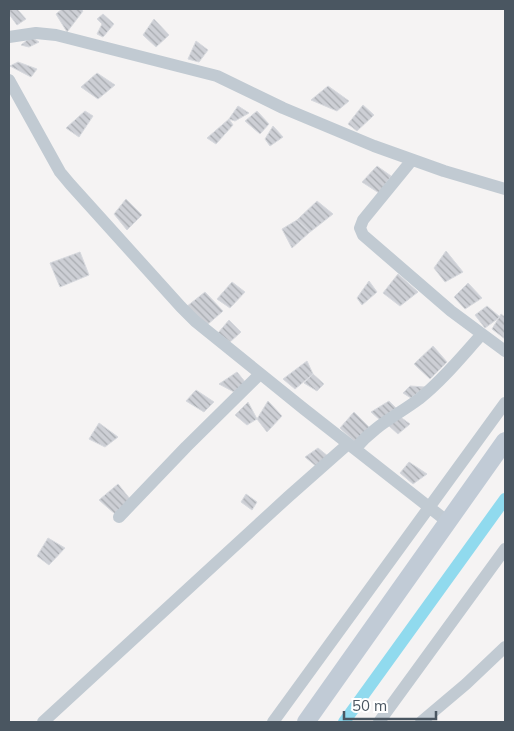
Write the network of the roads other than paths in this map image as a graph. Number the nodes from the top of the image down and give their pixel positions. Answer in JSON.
{"nodes":[{"id":1,"x":9,"y":37,"type":"edge"},
{"id":2,"x":9,"y":80,"type":"edge"},
{"id":3,"x":412,"y":160,"type":"junction"},
{"id":4,"x":505,"y":189,"type":"edge"},
{"id":5,"x":482,"y":334,"type":"junction"},
{"id":6,"x":505,"y":351,"type":"edge"},
{"id":7,"x":260,"y":374,"type":"junction"},
{"id":8,"x":505,"y":403,"type":"edge"},
{"id":9,"x":505,"y":441,"type":"edge"},
{"id":10,"x":352,"y":446,"type":"junction"},
{"id":11,"x":429,"y":507,"type":"junction"},
{"id":12,"x":119,"y":517,"type":"dead end"},
{"id":13,"x":448,"y":522,"type":"junction"},
{"id":14,"x":505,"y":549,"type":"edge"},
{"id":15,"x":505,"y":647,"type":"edge"},
{"id":16,"x":43,"y":722,"type":"edge"},
{"id":17,"x":273,"y":722,"type":"edge"},
{"id":18,"x":306,"y":722,"type":"edge"},
{"id":19,"x":379,"y":722,"type":"edge"},
{"id":20,"x":421,"y":722,"type":"edge"}],
"edges":[{"from":1,"to":3,"type":"street"},
{"from":2,"to":7,"type":"street"},
{"from":3,"to":4,"type":"street"},
{"from":3,"to":5,"type":"street"},
{"from":5,"to":6,"type":"street"},
{"from":5,"to":10,"type":"street"},
{"from":7,"to":10,"type":"street"},
{"from":7,"to":12,"type":"street"},
{"from":8,"to":11,"type":"street"},
{"from":9,"to":13,"type":"main road"},
{"from":10,"to":11,"type":"street"},
{"from":10,"to":16,"type":"street"},
{"from":11,"to":13,"type":"street"},
{"from":11,"to":17,"type":"street"},
{"from":13,"to":18,"type":"main road"},
{"from":14,"to":19,"type":"street"},
{"from":15,"to":20,"type":"street"}]}
